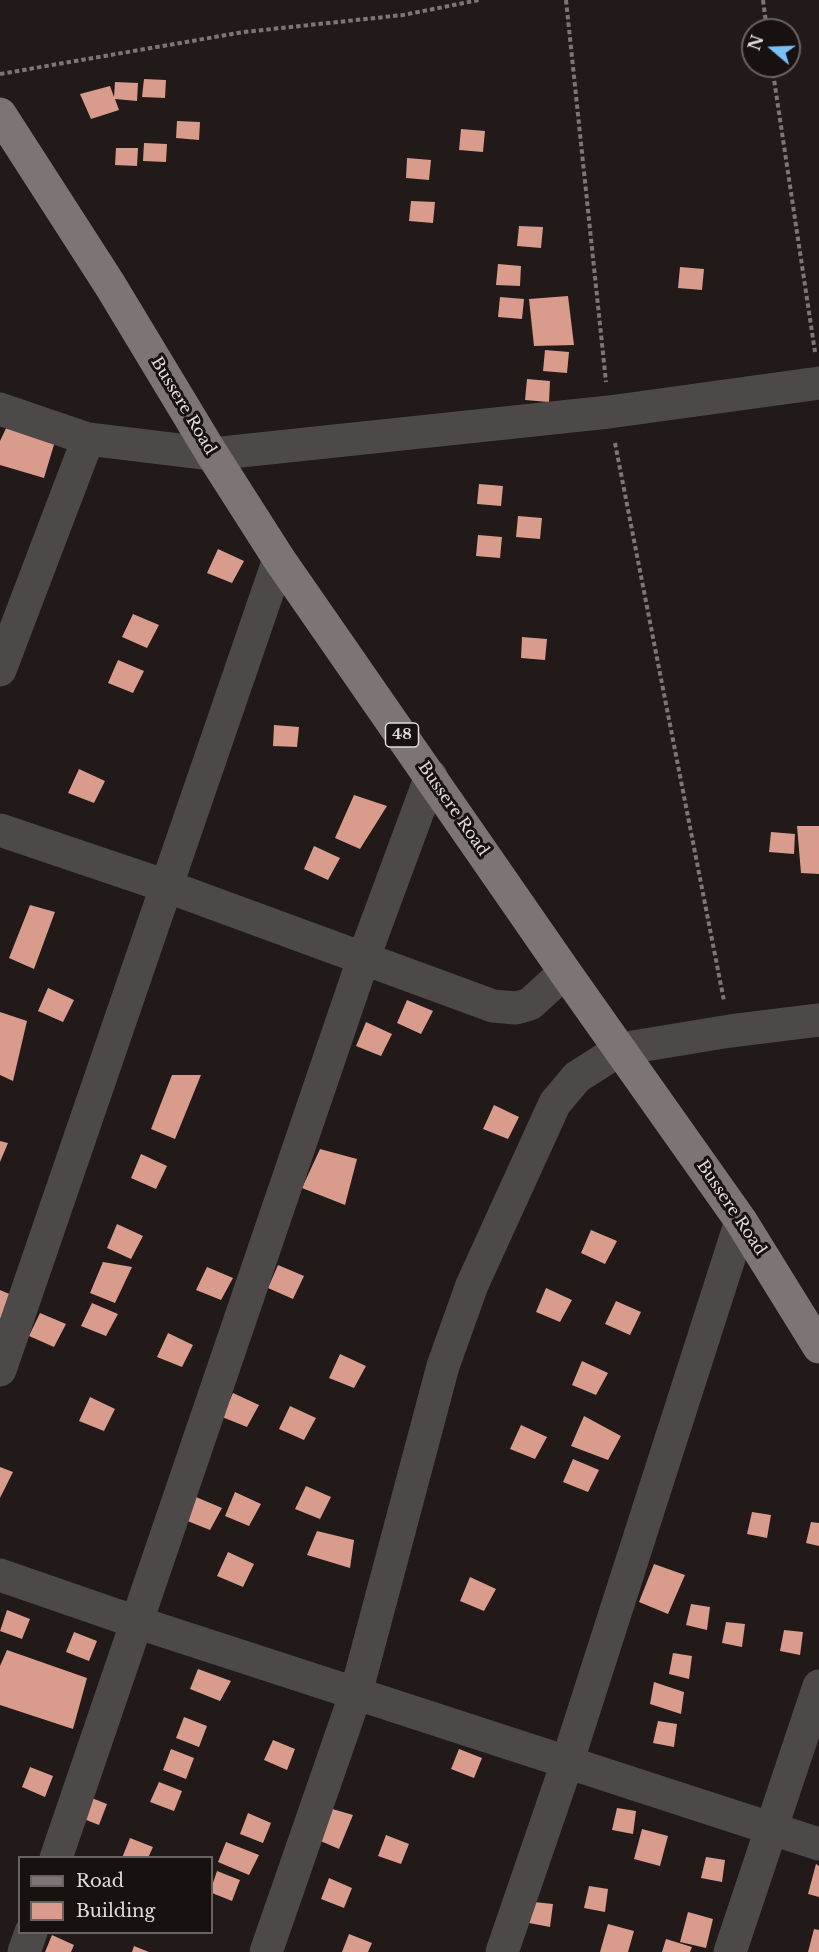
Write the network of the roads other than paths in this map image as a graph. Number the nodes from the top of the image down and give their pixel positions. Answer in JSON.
{"nodes":[{"id":1,"x":0,"y":114,"type":"edge"},
{"id":2,"x":817,"y":368,"type":"edge"},
{"id":3,"x":0,"y":409,"type":"edge"},
{"id":4,"x":88,"y":439,"type":"junction"},
{"id":5,"x":212,"y":454,"type":"junction"},
{"id":6,"x":279,"y":559,"type":"junction"},
{"id":7,"x":0,"y":670,"type":"edge"},
{"id":8,"x":431,"y":776,"type":"junction"},
{"id":9,"x":0,"y":830,"type":"edge"},
{"id":10,"x":166,"y":886,"type":"junction"},
{"id":11,"x":364,"y":957,"type":"junction"},
{"id":12,"x":565,"y":972,"type":"junction"},
{"id":13,"x":819,"y":1020,"type":"edge"},
{"id":14,"x":621,"y":1049,"type":"junction"},
{"id":15,"x":741,"y":1221,"type":"junction"},
{"id":16,"x":819,"y":1347,"type":"edge"},
{"id":17,"x":0,"y":1370,"type":"edge"},
{"id":18,"x":0,"y":1575,"type":"edge"},
{"id":19,"x":136,"y":1622,"type":"junction"},
{"id":20,"x":819,"y":1686,"type":"edge"},
{"id":21,"x":356,"y":1693,"type":"junction"},
{"id":22,"x":567,"y":1763,"type":"junction"},
{"id":23,"x":770,"y":1827,"type":"junction"},
{"id":24,"x":819,"y":1844,"type":"edge"},
{"id":25,"x":56,"y":1856,"type":"edge"},
{"id":26,"x":30,"y":1934,"type":"edge"},
{"id":27,"x":24,"y":1952,"type":"edge"},
{"id":28,"x":266,"y":1952,"type":"edge"},
{"id":29,"x":502,"y":1952,"type":"edge"},
{"id":30,"x":730,"y":1952,"type":"edge"}],
"edges":[{"from":1,"to":5,"type":"main road","name":"Bussere Road","number":"48"},
{"from":2,"to":5,"type":"street"},
{"from":3,"to":4,"type":"street"},
{"from":4,"to":5,"type":"street"},
{"from":4,"to":7,"type":"street"},
{"from":5,"to":6,"type":"main road","name":"Bussere Road","number":"48"},
{"from":6,"to":8,"type":"main road","name":"Bussere Road","number":"48"},
{"from":6,"to":10,"type":"street"},
{"from":8,"to":11,"type":"street"},
{"from":8,"to":12,"type":"main road","name":"Bussere Road","number":"48"},
{"from":9,"to":10,"type":"street"},
{"from":10,"to":11,"type":"street"},
{"from":10,"to":17,"type":"street"},
{"from":11,"to":12,"type":"street"},
{"from":11,"to":19,"type":"street"},
{"from":12,"to":14,"type":"main road","name":"Bussere Road","number":"48"},
{"from":13,"to":14,"type":"street"},
{"from":14,"to":15,"type":"main road","name":"Bussere Road","number":"48"},
{"from":14,"to":21,"type":"street"},
{"from":15,"to":16,"type":"main road","name":"Bussere Road","number":"48"},
{"from":15,"to":22,"type":"street"},
{"from":18,"to":19,"type":"street"},
{"from":19,"to":21,"type":"street"},
{"from":19,"to":25,"type":"street"},
{"from":20,"to":23,"type":"street"},
{"from":21,"to":22,"type":"street"},
{"from":21,"to":28,"type":"street"},
{"from":22,"to":23,"type":"street"},
{"from":22,"to":29,"type":"street"},
{"from":23,"to":24,"type":"street"},
{"from":23,"to":30,"type":"street"},
{"from":26,"to":27,"type":"street"}]}
